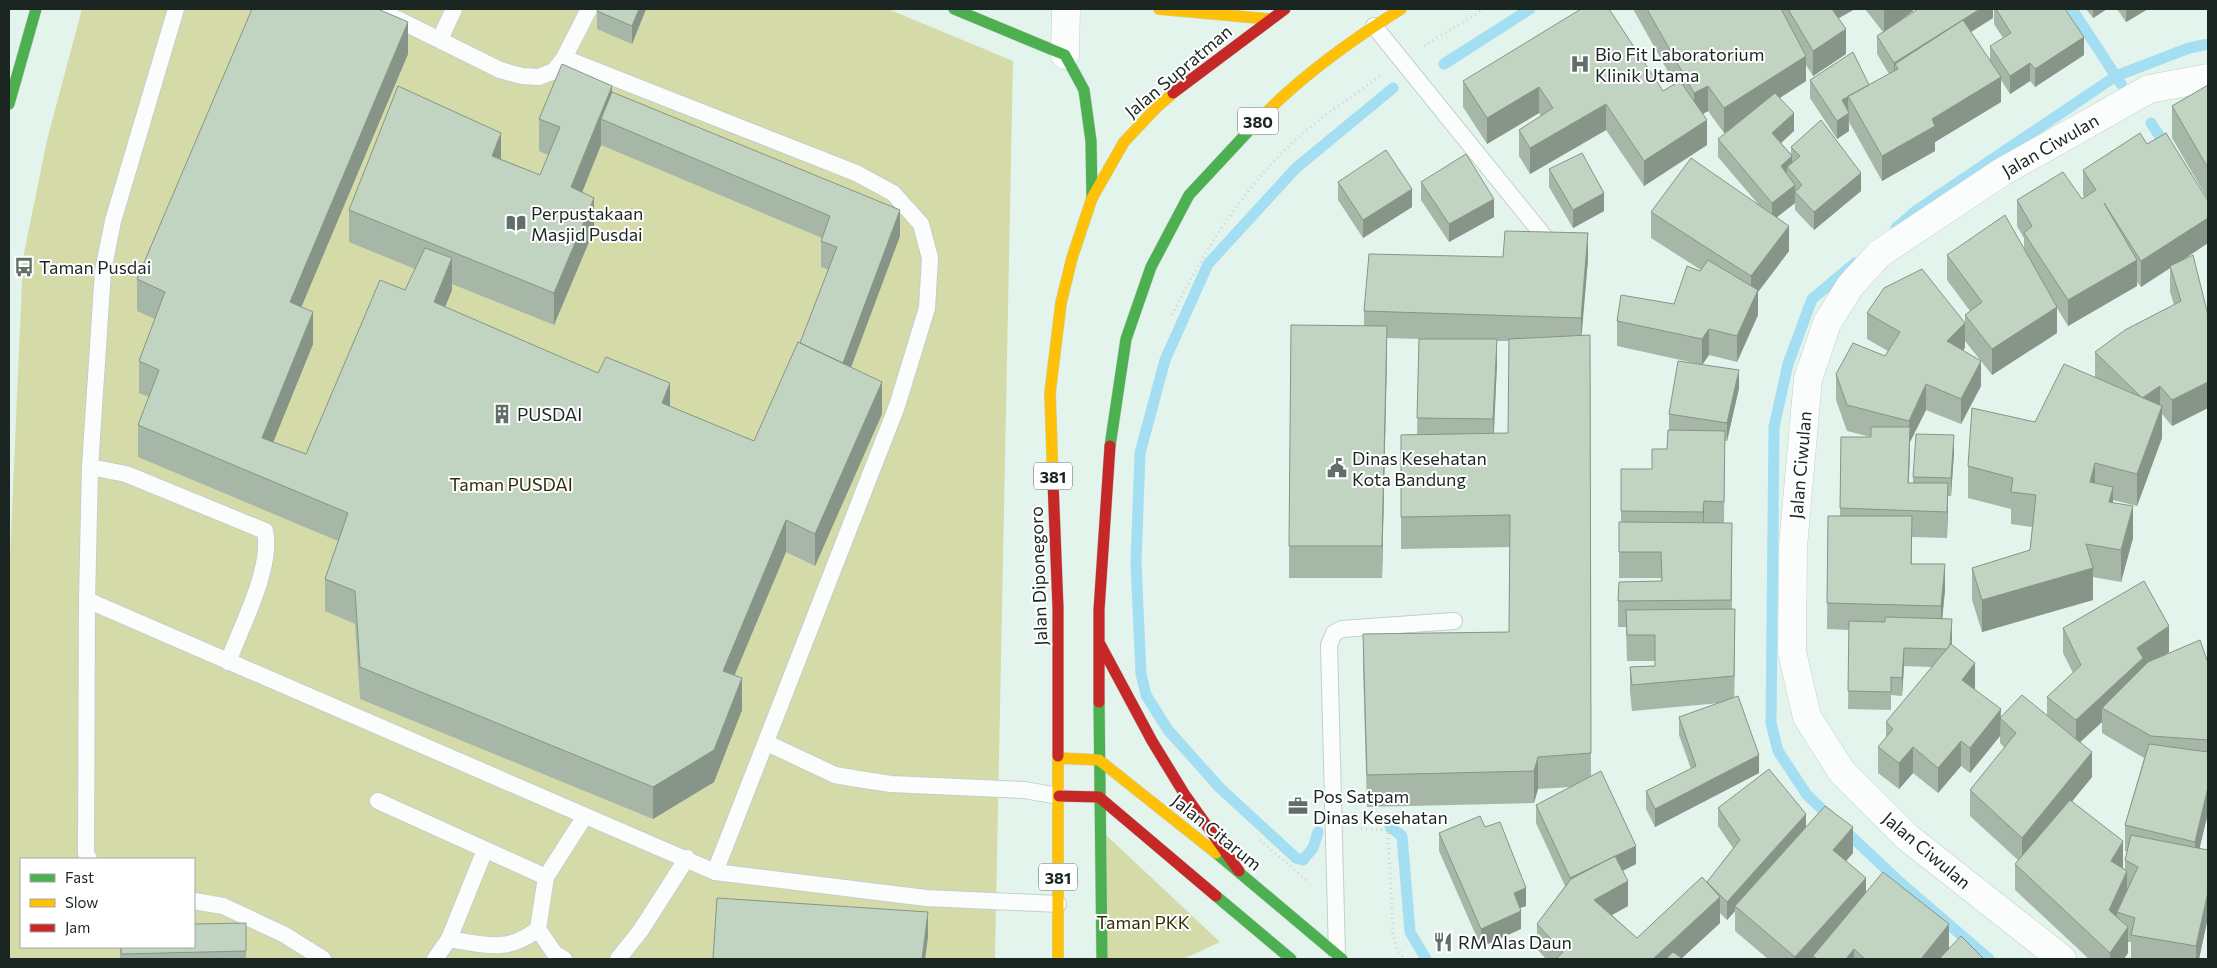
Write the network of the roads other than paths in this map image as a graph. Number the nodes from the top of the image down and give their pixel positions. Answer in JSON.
{"nodes":[{"id":1,"x":36,"y":9,"type":"edge"},
{"id":2,"x":176,"y":9,"type":"edge"},
{"id":3,"x":377,"y":9,"type":"edge"},
{"id":4,"x":454,"y":9,"type":"edge"},
{"id":5,"x":589,"y":9,"type":"edge"},
{"id":6,"x":954,"y":9,"type":"edge"},
{"id":7,"x":1066,"y":9,"type":"edge"},
{"id":8,"x":1159,"y":9,"type":"edge"},
{"id":9,"x":1285,"y":9,"type":"edge"},
{"id":10,"x":1402,"y":9,"type":"edge"},
{"id":11,"x":1269,"y":19,"type":"junction"},
{"id":12,"x":1374,"y":26,"type":"junction"},
{"id":13,"x":440,"y":39,"type":"junction"},
{"id":14,"x":1065,"y":55,"type":"junction"},
{"id":15,"x":564,"y":58,"type":"junction"},
{"id":16,"x":2208,"y":78,"type":"edge"},
{"id":17,"x":9,"y":104,"type":"edge"},
{"id":18,"x":1092,"y":198,"type":"junction"},
{"id":19,"x":1547,"y":240,"type":"edge"},
{"id":20,"x":1151,"y":268,"type":"joint"},
{"id":21,"x":90,"y":468,"type":"junction"},
{"id":22,"x":87,"y":600,"type":"junction"},
{"id":23,"x":1454,"y":621,"type":"dead end"},
{"id":24,"x":1098,"y":641,"type":"junction"},
{"id":25,"x":228,"y":662,"type":"junction"},
{"id":26,"x":767,"y":743,"type":"junction"},
{"id":27,"x":1058,"y":758,"type":"junction"},
{"id":28,"x":1099,"y":760,"type":"junction"},
{"id":29,"x":1059,"y":796,"type":"junction"},
{"id":30,"x":1099,"y":797,"type":"junction"},
{"id":31,"x":378,"y":801,"type":"dead end"},
{"id":32,"x":585,"y":816,"type":"junction"},
{"id":33,"x":485,"y":850,"type":"junction"},
{"id":34,"x":88,"y":858,"type":"edge"},
{"id":35,"x":687,"y":858,"type":"junction"},
{"id":36,"x":1239,"y":871,"type":"junction"},
{"id":37,"x":715,"y":872,"type":"junction"},
{"id":38,"x":546,"y":876,"type":"junction"},
{"id":39,"x":195,"y":901,"type":"edge"},
{"id":40,"x":1058,"y":904,"type":"junction"},
{"id":41,"x":538,"y":929,"type":"junction"},
{"id":42,"x":449,"y":939,"type":"junction"},
{"id":43,"x":1340,"y":957,"type":"edge"},
{"id":44,"x":323,"y":959,"type":"edge"},
{"id":45,"x":435,"y":959,"type":"edge"},
{"id":46,"x":564,"y":959,"type":"edge"},
{"id":47,"x":618,"y":959,"type":"edge"},
{"id":48,"x":1058,"y":959,"type":"edge"},
{"id":49,"x":1102,"y":959,"type":"edge"},
{"id":50,"x":1291,"y":959,"type":"edge"},
{"id":51,"x":2062,"y":959,"type":"edge"}],
"edges":[{"from":1,"to":17,"type":"main road"},
{"from":2,"to":21,"type":"lane"},
{"from":3,"to":13,"type":"lane"},
{"from":4,"to":13,"type":"lane"},
{"from":5,"to":15,"type":"lane"},
{"from":6,"to":14,"type":"main road"},
{"from":7,"to":14,"type":"street"},
{"from":8,"to":11,"type":"main road"},
{"from":9,"to":11,"type":"main road","name":"Jalan Supratman"},
{"from":10,"to":12,"type":"main road","number":"380"},
{"from":11,"to":18,"type":"main road","name":"Jalan Supratman"},
{"from":12,"to":19,"type":"lane"},
{"from":12,"to":20,"type":"main road","number":"380"},
{"from":13,"to":15,"type":"lane"},
{"from":14,"to":18,"type":"main road"},
{"from":15,"to":26,"type":"lane"},
{"from":16,"to":51,"type":"street","name":"Jalan Ciwulan"},
{"from":18,"to":27,"type":"main road","name":"Jalan Diponegoro","number":"381"},
{"from":20,"to":24,"type":"main road","number":"381"},
{"from":21,"to":22,"type":"lane"},
{"from":21,"to":25,"type":"lane"},
{"from":22,"to":25,"type":"lane"},
{"from":22,"to":34,"type":"lane"},
{"from":23,"to":43,"type":"lane"},
{"from":24,"to":28,"type":"main road","number":"381"},
{"from":24,"to":36,"type":"main road"},
{"from":25,"to":32,"type":"lane"},
{"from":26,"to":29,"type":"lane"},
{"from":26,"to":37,"type":"lane"},
{"from":27,"to":28,"type":"main road"},
{"from":27,"to":29,"type":"main road","name":"Jalan Diponegoro","number":"381"},
{"from":28,"to":30,"type":"main road","number":"381"},
{"from":28,"to":36,"type":"main road","name":"Jalan Citarum"},
{"from":29,"to":30,"type":"main road"},
{"from":29,"to":40,"type":"main road","name":"Jalan Diponegoro","number":"381"},
{"from":30,"to":49,"type":"main road","number":"381"},
{"from":30,"to":50,"type":"main road"},
{"from":31,"to":33,"type":"lane"},
{"from":32,"to":35,"type":"lane"},
{"from":32,"to":38,"type":"lane"},
{"from":33,"to":38,"type":"lane"},
{"from":33,"to":42,"type":"lane"},
{"from":35,"to":37,"type":"lane"},
{"from":35,"to":47,"type":"lane"},
{"from":36,"to":43,"type":"main road","name":"Jalan Citarum"},
{"from":37,"to":40,"type":"lane"},
{"from":38,"to":41,"type":"lane"},
{"from":39,"to":44,"type":"lane"},
{"from":40,"to":48,"type":"main road","name":"Jalan Diponegoro","number":"381"},
{"from":41,"to":42,"type":"lane"},
{"from":41,"to":46,"type":"lane"},
{"from":42,"to":45,"type":"lane"}]}
